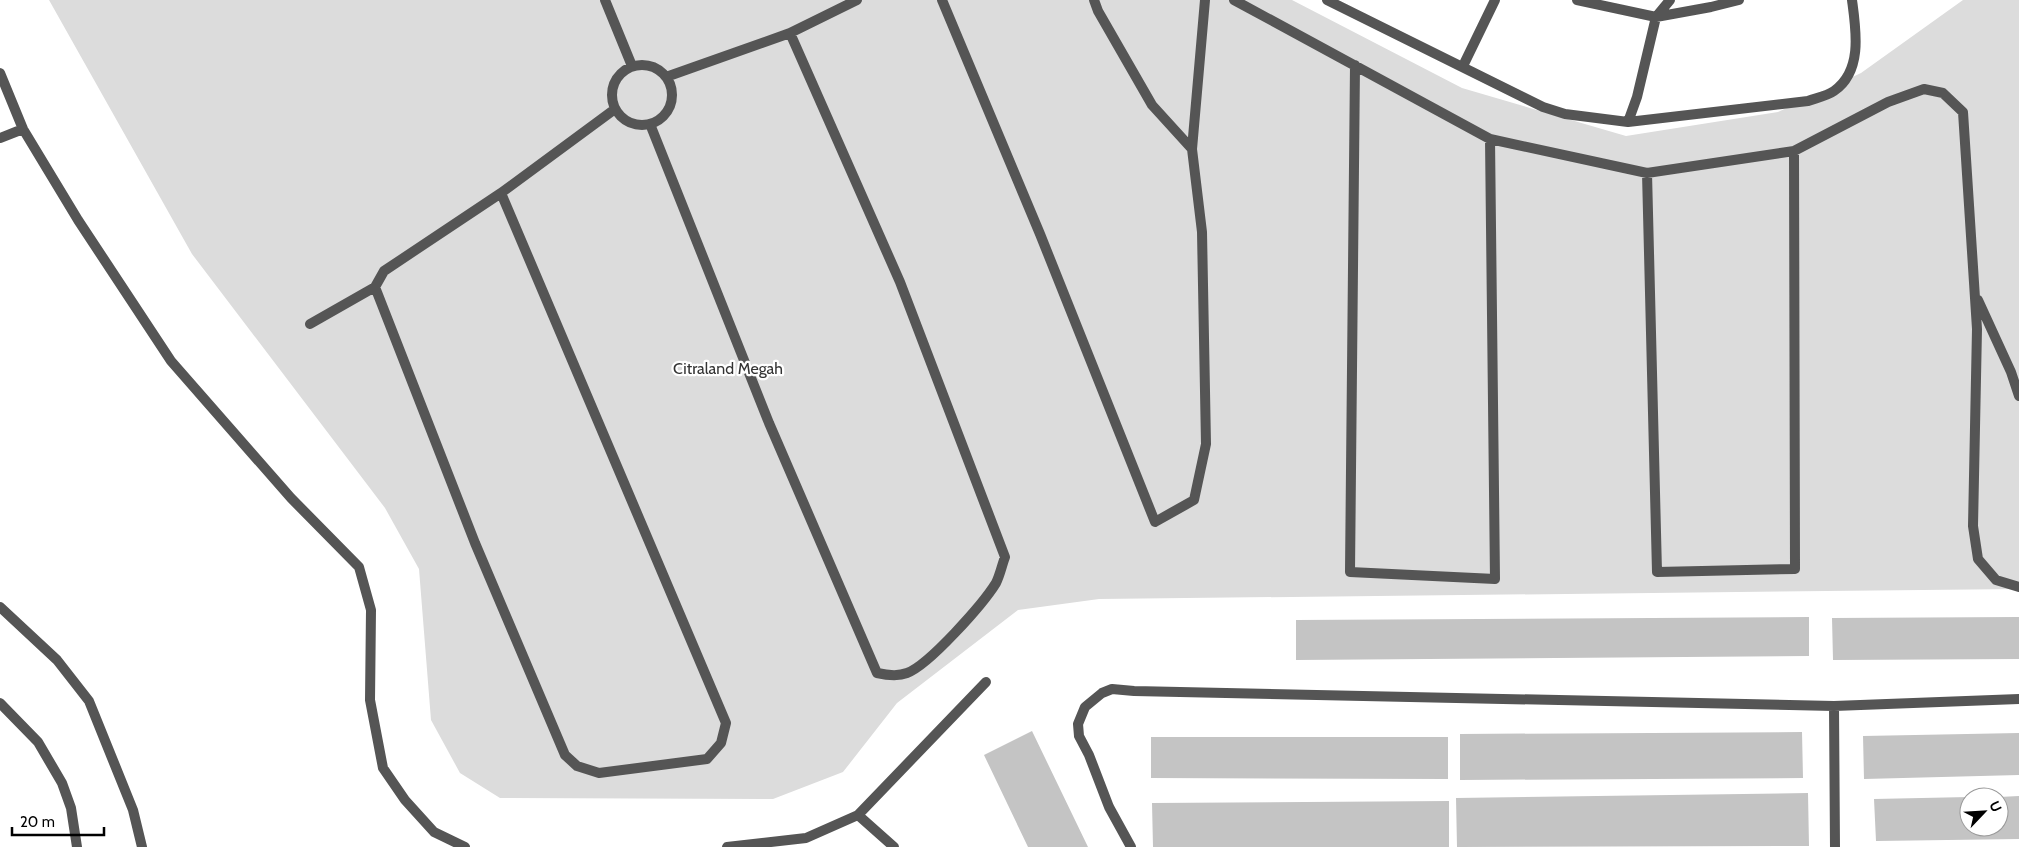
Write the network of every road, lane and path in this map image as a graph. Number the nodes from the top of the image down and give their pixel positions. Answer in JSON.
{"nodes":[{"id":1,"x":605,"y":0,"type":"edge"},
{"id":2,"x":857,"y":0,"type":"edge"},
{"id":3,"x":942,"y":0,"type":"edge"},
{"id":4,"x":1094,"y":0,"type":"edge"},
{"id":5,"x":1205,"y":0,"type":"edge"},
{"id":6,"x":1234,"y":0,"type":"edge"},
{"id":7,"x":1327,"y":0,"type":"edge"},
{"id":8,"x":1495,"y":0,"type":"edge"},
{"id":9,"x":1577,"y":0,"type":"edge"},
{"id":10,"x":1670,"y":0,"type":"edge"},
{"id":11,"x":1739,"y":0,"type":"edge"},
{"id":12,"x":1852,"y":0,"type":"edge"},
{"id":13,"x":843,"y":3,"type":"edge"},
{"id":14,"x":1656,"y":17,"type":"junction"},
{"id":15,"x":790,"y":33,"type":"junction"},
{"id":16,"x":1355,"y":64,"type":"junction"},
{"id":17,"x":632,"y":66,"type":"junction"},
{"id":18,"x":1463,"y":66,"type":"junction"},
{"id":19,"x":0,"y":73,"type":"edge"},
{"id":20,"x":666,"y":77,"type":"junction"},
{"id":21,"x":615,"y":109,"type":"junction"},
{"id":22,"x":1628,"y":122,"type":"junction"},
{"id":23,"x":650,"y":124,"type":"junction"},
{"id":24,"x":23,"y":129,"type":"junction"},
{"id":25,"x":0,"y":138,"type":"edge"},
{"id":26,"x":1490,"y":139,"type":"junction"},
{"id":27,"x":1192,"y":149,"type":"junction"},
{"id":28,"x":1794,"y":151,"type":"junction"},
{"id":29,"x":1647,"y":173,"type":"junction"},
{"id":30,"x":501,"y":192,"type":"junction"},
{"id":31,"x":375,"y":287,"type":"junction"},
{"id":32,"x":1975,"y":292,"type":"junction"},
{"id":33,"x":310,"y":324,"type":"dead end"},
{"id":34,"x":2019,"y":396,"type":"edge"},
{"id":35,"x":2019,"y":587,"type":"edge"},
{"id":36,"x":0,"y":607,"type":"edge"},
{"id":37,"x":986,"y":682,"type":"dead end"},
{"id":38,"x":2019,"y":699,"type":"edge"},
{"id":39,"x":0,"y":703,"type":"edge"},
{"id":40,"x":1834,"y":706,"type":"junction"},
{"id":41,"x":858,"y":815,"type":"junction"},
{"id":42,"x":77,"y":847,"type":"edge"},
{"id":43,"x":142,"y":847,"type":"edge"},
{"id":44,"x":465,"y":847,"type":"edge"},
{"id":45,"x":727,"y":847,"type":"edge"},
{"id":46,"x":894,"y":847,"type":"edge"},
{"id":47,"x":1131,"y":847,"type":"edge"},
{"id":48,"x":1835,"y":847,"type":"edge"}],
"edges":[{"from":1,"to":17,"type":"street"},
{"from":2,"to":13,"type":"street"},
{"from":3,"to":27,"type":"street"},
{"from":4,"to":27,"type":"street"},
{"from":5,"to":27,"type":"street"},
{"from":6,"to":16,"type":"street"},
{"from":7,"to":18,"type":"street"},
{"from":8,"to":18,"type":"street"},
{"from":9,"to":14,"type":"street"},
{"from":10,"to":14,"type":"street"},
{"from":11,"to":14,"type":"street"},
{"from":12,"to":22,"type":"street"},
{"from":13,"to":15,"type":"street"},
{"from":14,"to":22,"type":"street"},
{"from":15,"to":20,"type":"street"},
{"from":15,"to":23,"type":"street"},
{"from":16,"to":26,"type":"street"},
{"from":16,"to":26,"type":"street"},
{"from":17,"to":20,"type":"street"},
{"from":17,"to":21,"type":"street"},
{"from":18,"to":22,"type":"street"},
{"from":19,"to":24,"type":"street"},
{"from":20,"to":23,"type":"street"},
{"from":21,"to":23,"type":"street"},
{"from":21,"to":30,"type":"street"},
{"from":24,"to":25,"type":"street"},
{"from":24,"to":44,"type":"street"},
{"from":26,"to":29,"type":"street"},
{"from":28,"to":29,"type":"street"},
{"from":28,"to":29,"type":"street"},
{"from":28,"to":32,"type":"street"},
{"from":30,"to":31,"type":"street"},
{"from":30,"to":31,"type":"street"},
{"from":31,"to":33,"type":"street"},
{"from":32,"to":34,"type":"street"},
{"from":32,"to":35,"type":"street"},
{"from":36,"to":43,"type":"street"},
{"from":37,"to":41,"type":"street"},
{"from":38,"to":40,"type":"street"},
{"from":39,"to":42,"type":"street"},
{"from":40,"to":47,"type":"street"},
{"from":40,"to":48,"type":"street"},
{"from":41,"to":45,"type":"street"},
{"from":41,"to":46,"type":"street"}]}
